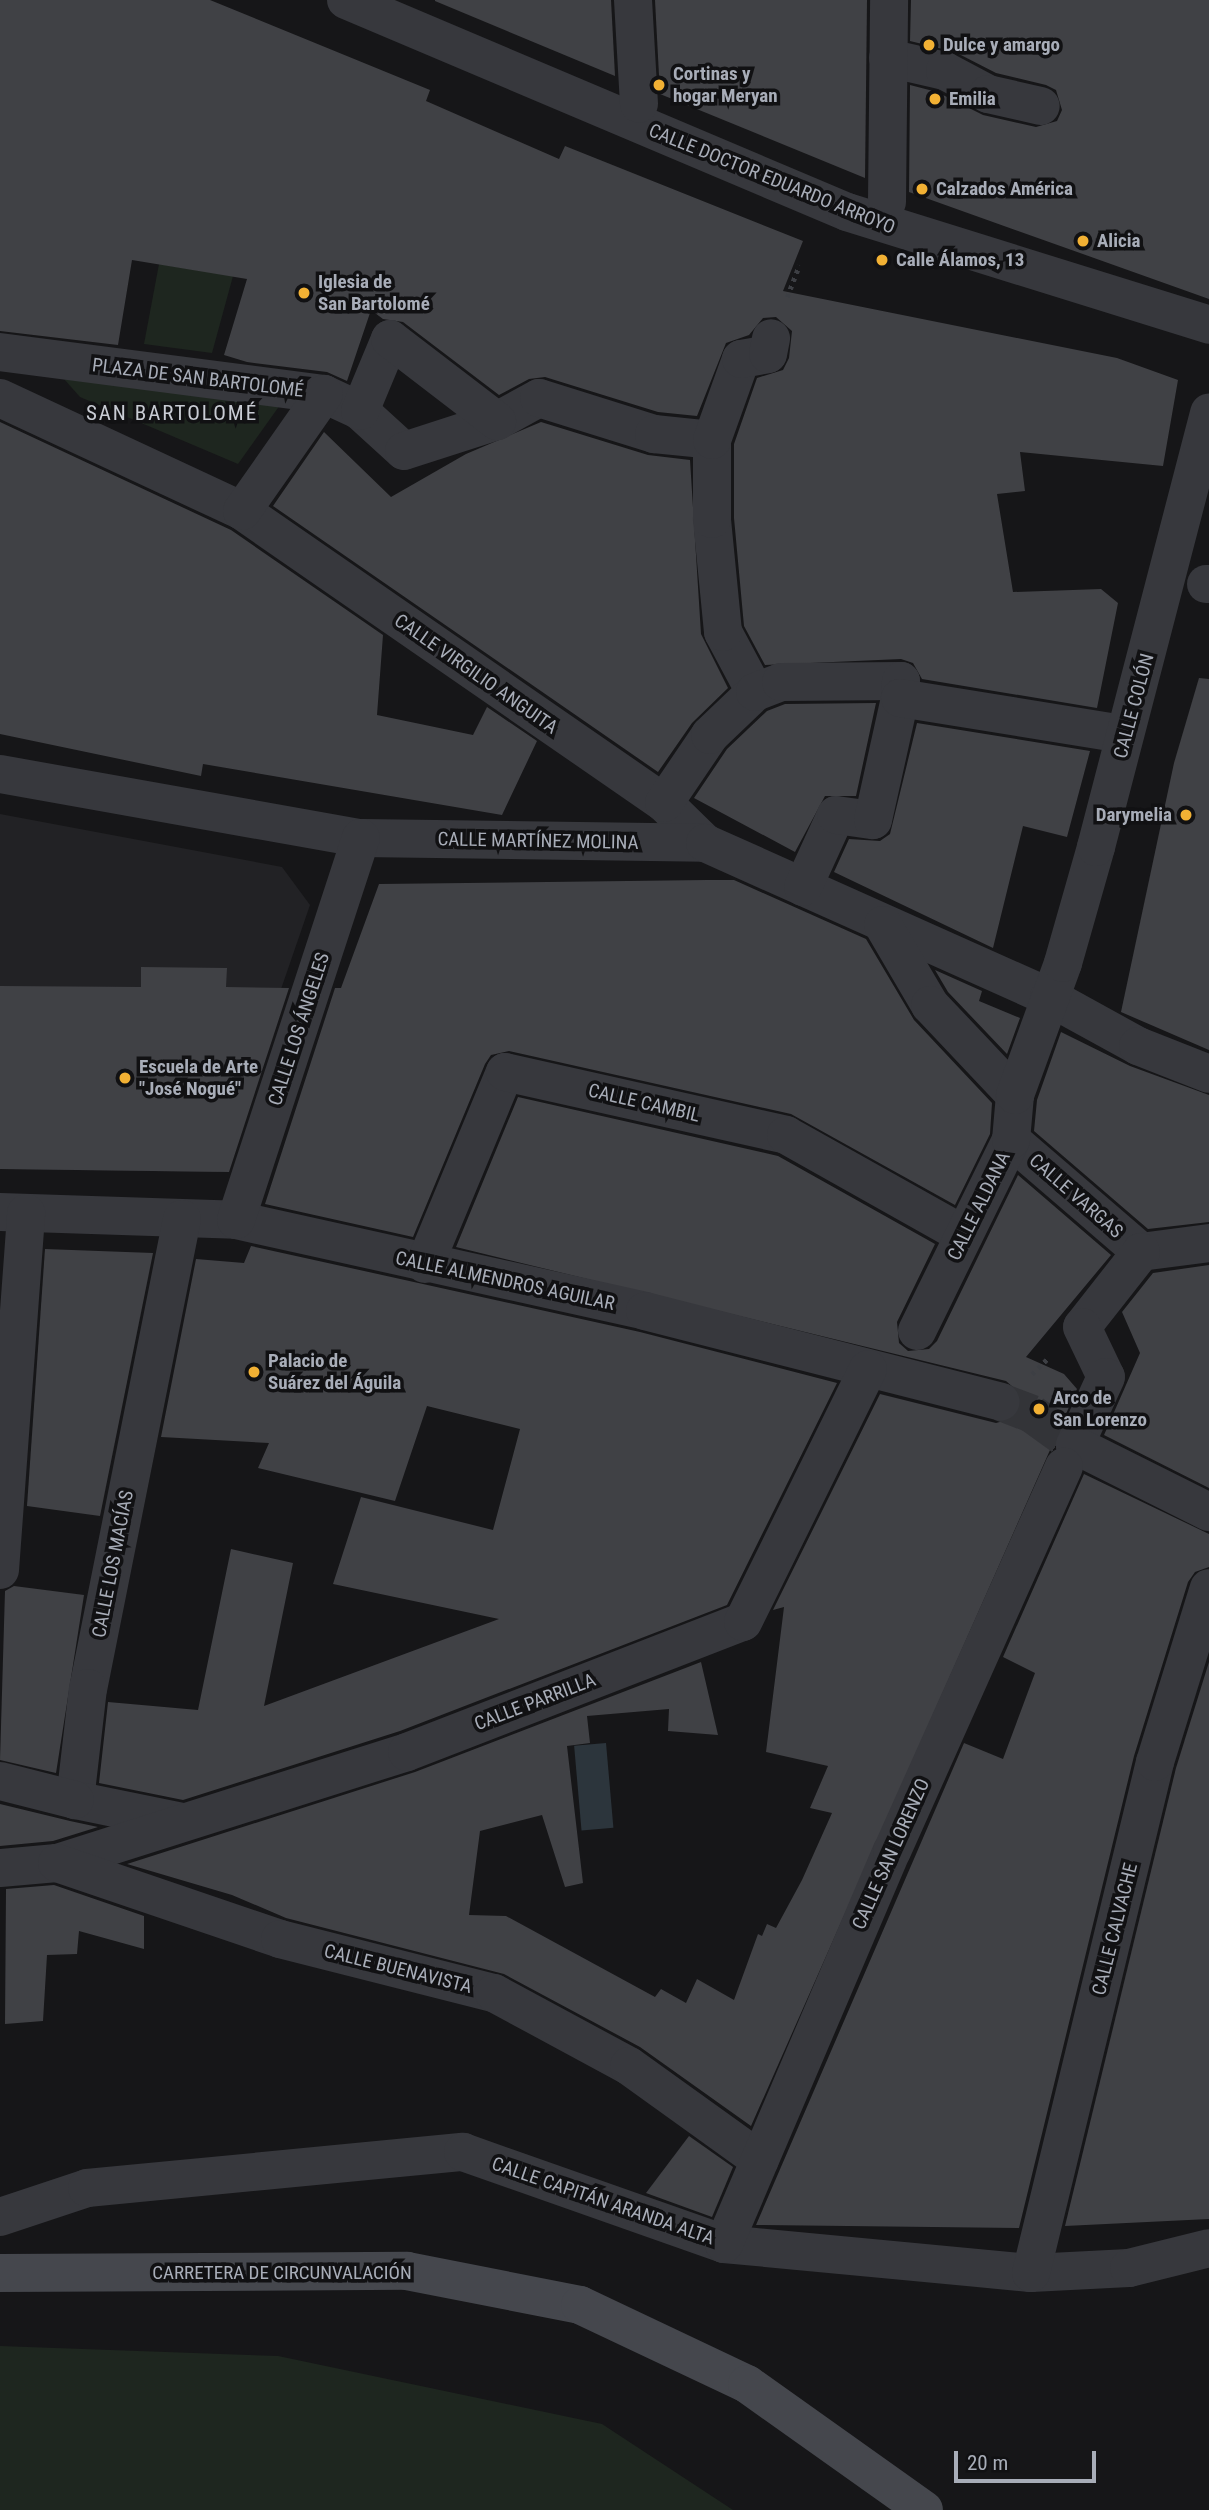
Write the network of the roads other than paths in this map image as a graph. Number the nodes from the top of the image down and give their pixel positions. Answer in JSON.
{"nodes":[{"id":1,"x":346,"y":0,"type":"edge"},
{"id":2,"x":633,"y":0,"type":"edge"},
{"id":3,"x":889,"y":0,"type":"edge"},
{"id":4,"x":888,"y":58,"type":"junction"},
{"id":5,"x":639,"y":104,"type":"dead end"},
{"id":6,"x":1041,"y":106,"type":"dead end"},
{"id":7,"x":887,"y":202,"type":"dead end"},
{"id":8,"x":1209,"y":325,"type":"edge"},
{"id":9,"x":771,"y":338,"type":"dead end"},
{"id":10,"x":0,"y":352,"type":"edge"},
{"id":11,"x":324,"y":394,"type":"junction"},
{"id":12,"x":0,"y":398,"type":"edge"},
{"id":13,"x":360,"y":411,"type":"junction"},
{"id":14,"x":1209,"y":412,"type":"edge"},
{"id":15,"x":496,"y":421,"type":"junction"},
{"id":16,"x":712,"y":440,"type":"junction"},
{"id":17,"x":242,"y":511,"type":"junction"},
{"id":18,"x":755,"y":692,"type":"junction"},
{"id":19,"x":900,"y":698,"type":"junction"},
{"id":20,"x":1110,"y":732,"type":"dead end"},
{"id":21,"x":0,"y":774,"type":"edge"},
{"id":22,"x":664,"y":803,"type":"junction"},
{"id":23,"x":361,"y":838,"type":"junction"},
{"id":24,"x":705,"y":843,"type":"junction"},
{"id":25,"x":803,"y":887,"type":"junction"},
{"id":26,"x":883,"y":925,"type":"junction"},
{"id":27,"x":1049,"y":997,"type":"junction"},
{"id":28,"x":1209,"y":1074,"type":"edge"},
{"id":29,"x":1015,"y":1096,"type":"junction"},
{"id":30,"x":1011,"y":1140,"type":"junction"},
{"id":31,"x":13,"y":1213,"type":"edge"},
{"id":32,"x":182,"y":1219,"type":"junction"},
{"id":33,"x":236,"y":1220,"type":"junction"},
{"id":34,"x":964,"y":1236,"type":"junction"},
{"id":35,"x":1209,"y":1243,"type":"edge"},
{"id":36,"x":1141,"y":1252,"type":"junction"},
{"id":37,"x":425,"y":1264,"type":"junction"},
{"id":38,"x":917,"y":1331,"type":"dead end"},
{"id":39,"x":868,"y":1369,"type":"junction"},
{"id":40,"x":1001,"y":1402,"type":"tunnel mouth"},
{"id":41,"x":1070,"y":1456,"type":"junction"},
{"id":42,"x":1209,"y":1512,"type":"edge"},
{"id":43,"x":0,"y":1570,"type":"edge"},
{"id":44,"x":1209,"y":1588,"type":"edge"},
{"id":45,"x":0,"y":1781,"type":"edge"},
{"id":46,"x":75,"y":1800,"type":"junction"},
{"id":47,"x":185,"y":1822,"type":"junction"},
{"id":48,"x":57,"y":1863,"type":"junction"},
{"id":49,"x":0,"y":1868,"type":"edge"},
{"id":50,"x":760,"y":2160,"type":"junction"},
{"id":51,"x":0,"y":2217,"type":"edge"},
{"id":52,"x":724,"y":2244,"type":"junction"},
{"id":53,"x":1209,"y":2248,"type":"edge"},
{"id":54,"x":0,"y":2273,"type":"edge"},
{"id":55,"x":1031,"y":2273,"type":"junction"},
{"id":56,"x":924,"y":2510,"type":"edge"}],
"edges":[{"from":1,"to":8,"type":"street","name":"CALLE DOCTOR EDUARDO ARROYO"},
{"from":2,"to":5,"type":"street"},
{"from":3,"to":4,"type":"street"},
{"from":4,"to":6,"type":"street"},
{"from":4,"to":7,"type":"street"},
{"from":9,"to":16,"type":"street"},
{"from":10,"to":11,"type":"street","name":"PLAZA DE SAN BARTOLOMÉ"},
{"from":11,"to":13,"type":"street"},
{"from":11,"to":17,"type":"street","name":"PLAZA DE SAN BARTOLOMÉ"},
{"from":12,"to":17,"type":"street"},
{"from":13,"to":15,"type":"street"},
{"from":13,"to":15,"type":"street"},
{"from":14,"to":27,"type":"street","name":"CALLE COLÓN"},
{"from":15,"to":16,"type":"street"},
{"from":16,"to":18,"type":"street"},
{"from":17,"to":22,"type":"street","name":"CALLE VIRGILIO ANGUITA"},
{"from":18,"to":19,"type":"street"},
{"from":18,"to":22,"type":"street"},
{"from":19,"to":20,"type":"street"},
{"from":19,"to":25,"type":"street"},
{"from":21,"to":23,"type":"street","name":"CALLE MARTÍNEZ MOLINA"},
{"from":22,"to":24,"type":"street","name":"CALLE VIRGILIO ANGUITA"},
{"from":23,"to":24,"type":"street","name":"CALLE MARTÍNEZ MOLINA"},
{"from":23,"to":33,"type":"street","name":"CALLE LOS ÁNGELES"},
{"from":24,"to":25,"type":"street","name":"CALLE MARTÍNEZ MOLINA"},
{"from":25,"to":26,"type":"street","name":"CALLE MARTÍNEZ MOLINA"},
{"from":26,"to":27,"type":"street","name":"CALLE MARTÍNEZ MOLINA"},
{"from":26,"to":29,"type":"street"},
{"from":27,"to":28,"type":"street","name":"CALLE MARTÍNEZ MOLINA"},
{"from":27,"to":29,"type":"street","name":"CALLE ALDANA"},
{"from":29,"to":30,"type":"street","name":"CALLE ALDANA"},
{"from":30,"to":34,"type":"street","name":"CALLE ALDANA"},
{"from":30,"to":36,"type":"street","name":"CALLE VARGAS"},
{"from":31,"to":32,"type":"street","name":"CALLE ALMENDROS AGUILAR"},
{"from":31,"to":43,"type":"street"},
{"from":32,"to":33,"type":"street","name":"CALLE ALMENDROS AGUILAR"},
{"from":32,"to":46,"type":"street","name":"CALLE LOS MACÍAS"},
{"from":33,"to":37,"type":"street","name":"CALLE ALMENDROS AGUILAR"},
{"from":34,"to":37,"type":"street","name":"CALLE CAMBIL"},
{"from":34,"to":38,"type":"street","name":"CALLE ALDANA"},
{"from":35,"to":36,"type":"street"},
{"from":36,"to":41,"type":"street","name":"CALLE SAN LORENZO"},
{"from":37,"to":39,"type":"street","name":"CALLE ALMENDROS AGUILAR"},
{"from":39,"to":40,"type":"street","name":"CALLE ALMENDROS AGUILAR"},
{"from":39,"to":47,"type":"street","name":"CALLE PARRILLA"},
{"from":41,"to":42,"type":"street"},
{"from":41,"to":50,"type":"street","name":"CALLE SAN LORENZO"},
{"from":44,"to":55,"type":"street","name":"CALLE CALVACHE"},
{"from":45,"to":46,"type":"street"},
{"from":46,"to":47,"type":"street"},
{"from":47,"to":48,"type":"street","name":"CALLE PARRILLA"},
{"from":48,"to":49,"type":"street","name":"CALLE BUENAVISTA"},
{"from":48,"to":50,"type":"street","name":"CALLE BUENAVISTA"},
{"from":50,"to":52,"type":"street","name":"CALLE SAN LORENZO"},
{"from":51,"to":52,"type":"street","name":"CALLE CAPITÁN ARANDA ALTA"},
{"from":52,"to":55,"type":"street","name":"CALLE CAPITÁN ARANDA ALTA"},
{"from":53,"to":55,"type":"street","name":"CALLE CAPITÁN ARANDA ALTA"},
{"from":54,"to":56,"type":"main road","name":"CARRETERA DE CIRCUNVALACIÓN"}]}
